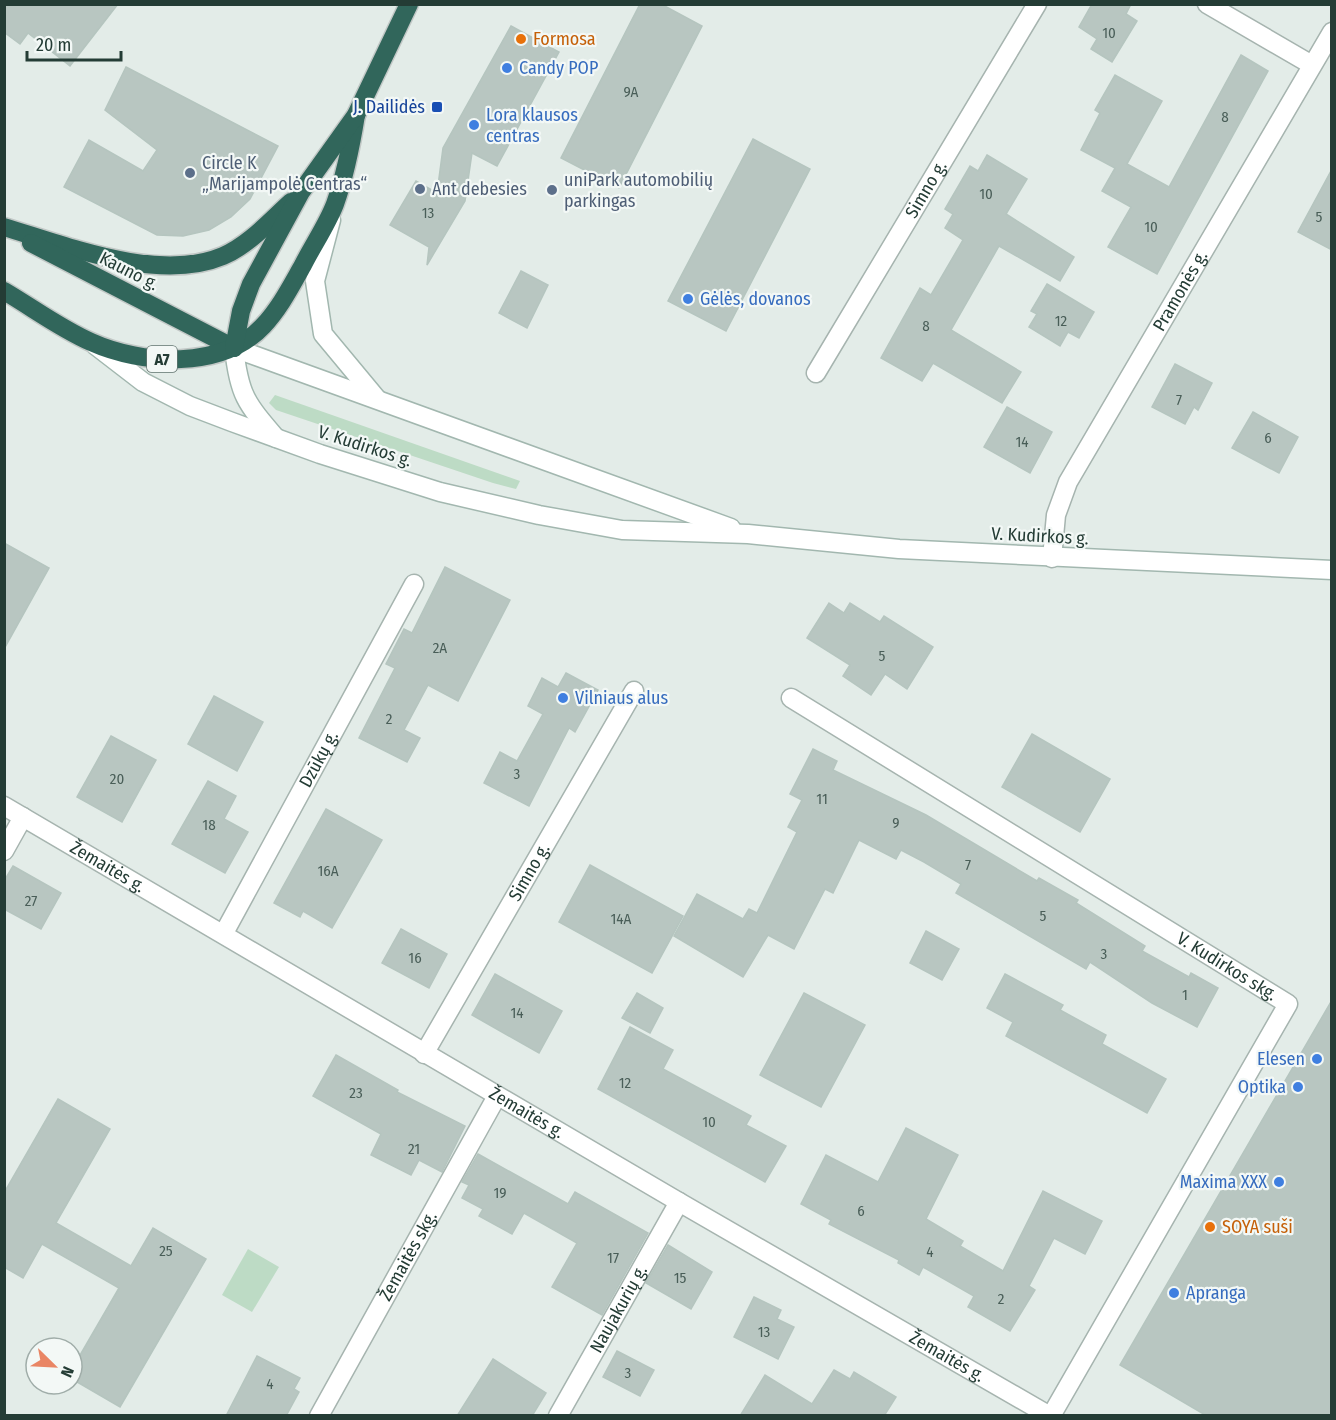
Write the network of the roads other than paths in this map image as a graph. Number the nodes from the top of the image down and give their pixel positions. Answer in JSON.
{"nodes":[{"id":1,"x":409,"y":4,"type":"edge"},
{"id":2,"x":1037,"y":4,"type":"edge"},
{"id":3,"x":1207,"y":4,"type":"edge"},
{"id":4,"x":1332,"y":32,"type":"edge"},
{"id":5,"x":1312,"y":65,"type":"junction"},
{"id":6,"x":356,"y":115,"type":"junction"},
{"id":7,"x":302,"y":192,"type":"junction"},
{"id":8,"x":334,"y":206,"type":"junction"},
{"id":9,"x":4,"y":229,"type":"edge"},
{"id":10,"x":4,"y":291,"type":"edge"},
{"id":11,"x":91,"y":342,"type":"junction"},
{"id":12,"x":234,"y":348,"type":"junction"},
{"id":13,"x":816,"y":373,"type":"dead end"},
{"id":14,"x":380,"y":402,"type":"junction"},
{"id":15,"x":277,"y":439,"type":"junction"},
{"id":16,"x":748,"y":534,"type":"junction"},
{"id":17,"x":1052,"y":558,"type":"junction"},
{"id":18,"x":1332,"y":570,"type":"edge"},
{"id":19,"x":414,"y":584,"type":"dead end"},
{"id":20,"x":634,"y":691,"type":"dead end"},
{"id":21,"x":791,"y":698,"type":"dead end"},
{"id":22,"x":4,"y":807,"type":"edge"},
{"id":23,"x":23,"y":817,"type":"junction"},
{"id":24,"x":4,"y":851,"type":"edge"},
{"id":25,"x":224,"y":933,"type":"junction"},
{"id":26,"x":424,"y":1054,"type":"junction"},
{"id":27,"x":497,"y":1096,"type":"junction"},
{"id":28,"x":679,"y":1202,"type":"junction"},
{"id":29,"x":319,"y":1416,"type":"edge"},
{"id":30,"x":558,"y":1416,"type":"edge"},
{"id":31,"x":1050,"y":1416,"type":"edge"}],
"edges":[{"from":1,"to":6,"type":"highway"},
{"from":2,"to":13,"type":"street","name":"Simno g."},
{"from":3,"to":5,"type":"street"},
{"from":4,"to":5,"type":"street","name":"Pramonės g."},
{"from":5,"to":17,"type":"street","name":"Pramonės g."},
{"from":6,"to":7,"type":"highway"},
{"from":6,"to":8,"type":"highway"},
{"from":7,"to":9,"type":"highway"},
{"from":7,"to":12,"type":"highway"},
{"from":8,"to":12,"type":"highway"},
{"from":8,"to":14,"type":"street"},
{"from":9,"to":12,"type":"highway","name":"Kauno g."},
{"from":10,"to":11,"type":"highway","name":"V. Kudirkos g."},
{"from":11,"to":12,"type":"highway","number":"A7"},
{"from":11,"to":15,"type":"street","name":"V. Kudirkos g."},
{"from":12,"to":14,"type":"street","name":"V. Kudirkos g."},
{"from":12,"to":15,"type":"street"},
{"from":14,"to":16,"type":"street","name":"V. Kudirkos g."},
{"from":15,"to":16,"type":"street","name":"V. Kudirkos g."},
{"from":16,"to":17,"type":"street","name":"V. Kudirkos g."},
{"from":17,"to":18,"type":"street","name":"V. Kudirkos g."},
{"from":19,"to":25,"type":"street","name":"Dzūkų g."},
{"from":20,"to":26,"type":"street","name":"Simno g."},
{"from":21,"to":31,"type":"street","name":"V. Kudirkos skg."},
{"from":22,"to":23,"type":"street","name":"Žemaitės g."},
{"from":23,"to":24,"type":"street"},
{"from":23,"to":25,"type":"street","name":"Žemaitės g."},
{"from":25,"to":26,"type":"street","name":"Žemaitės g."},
{"from":26,"to":27,"type":"street","name":"Žemaitės g."},
{"from":27,"to":28,"type":"street","name":"Žemaitės g."},
{"from":27,"to":29,"type":"street","name":"Žemaitės skg."},
{"from":28,"to":30,"type":"street","name":"Naujakurių g."},
{"from":28,"to":31,"type":"street","name":"Žemaitės g."}]}
